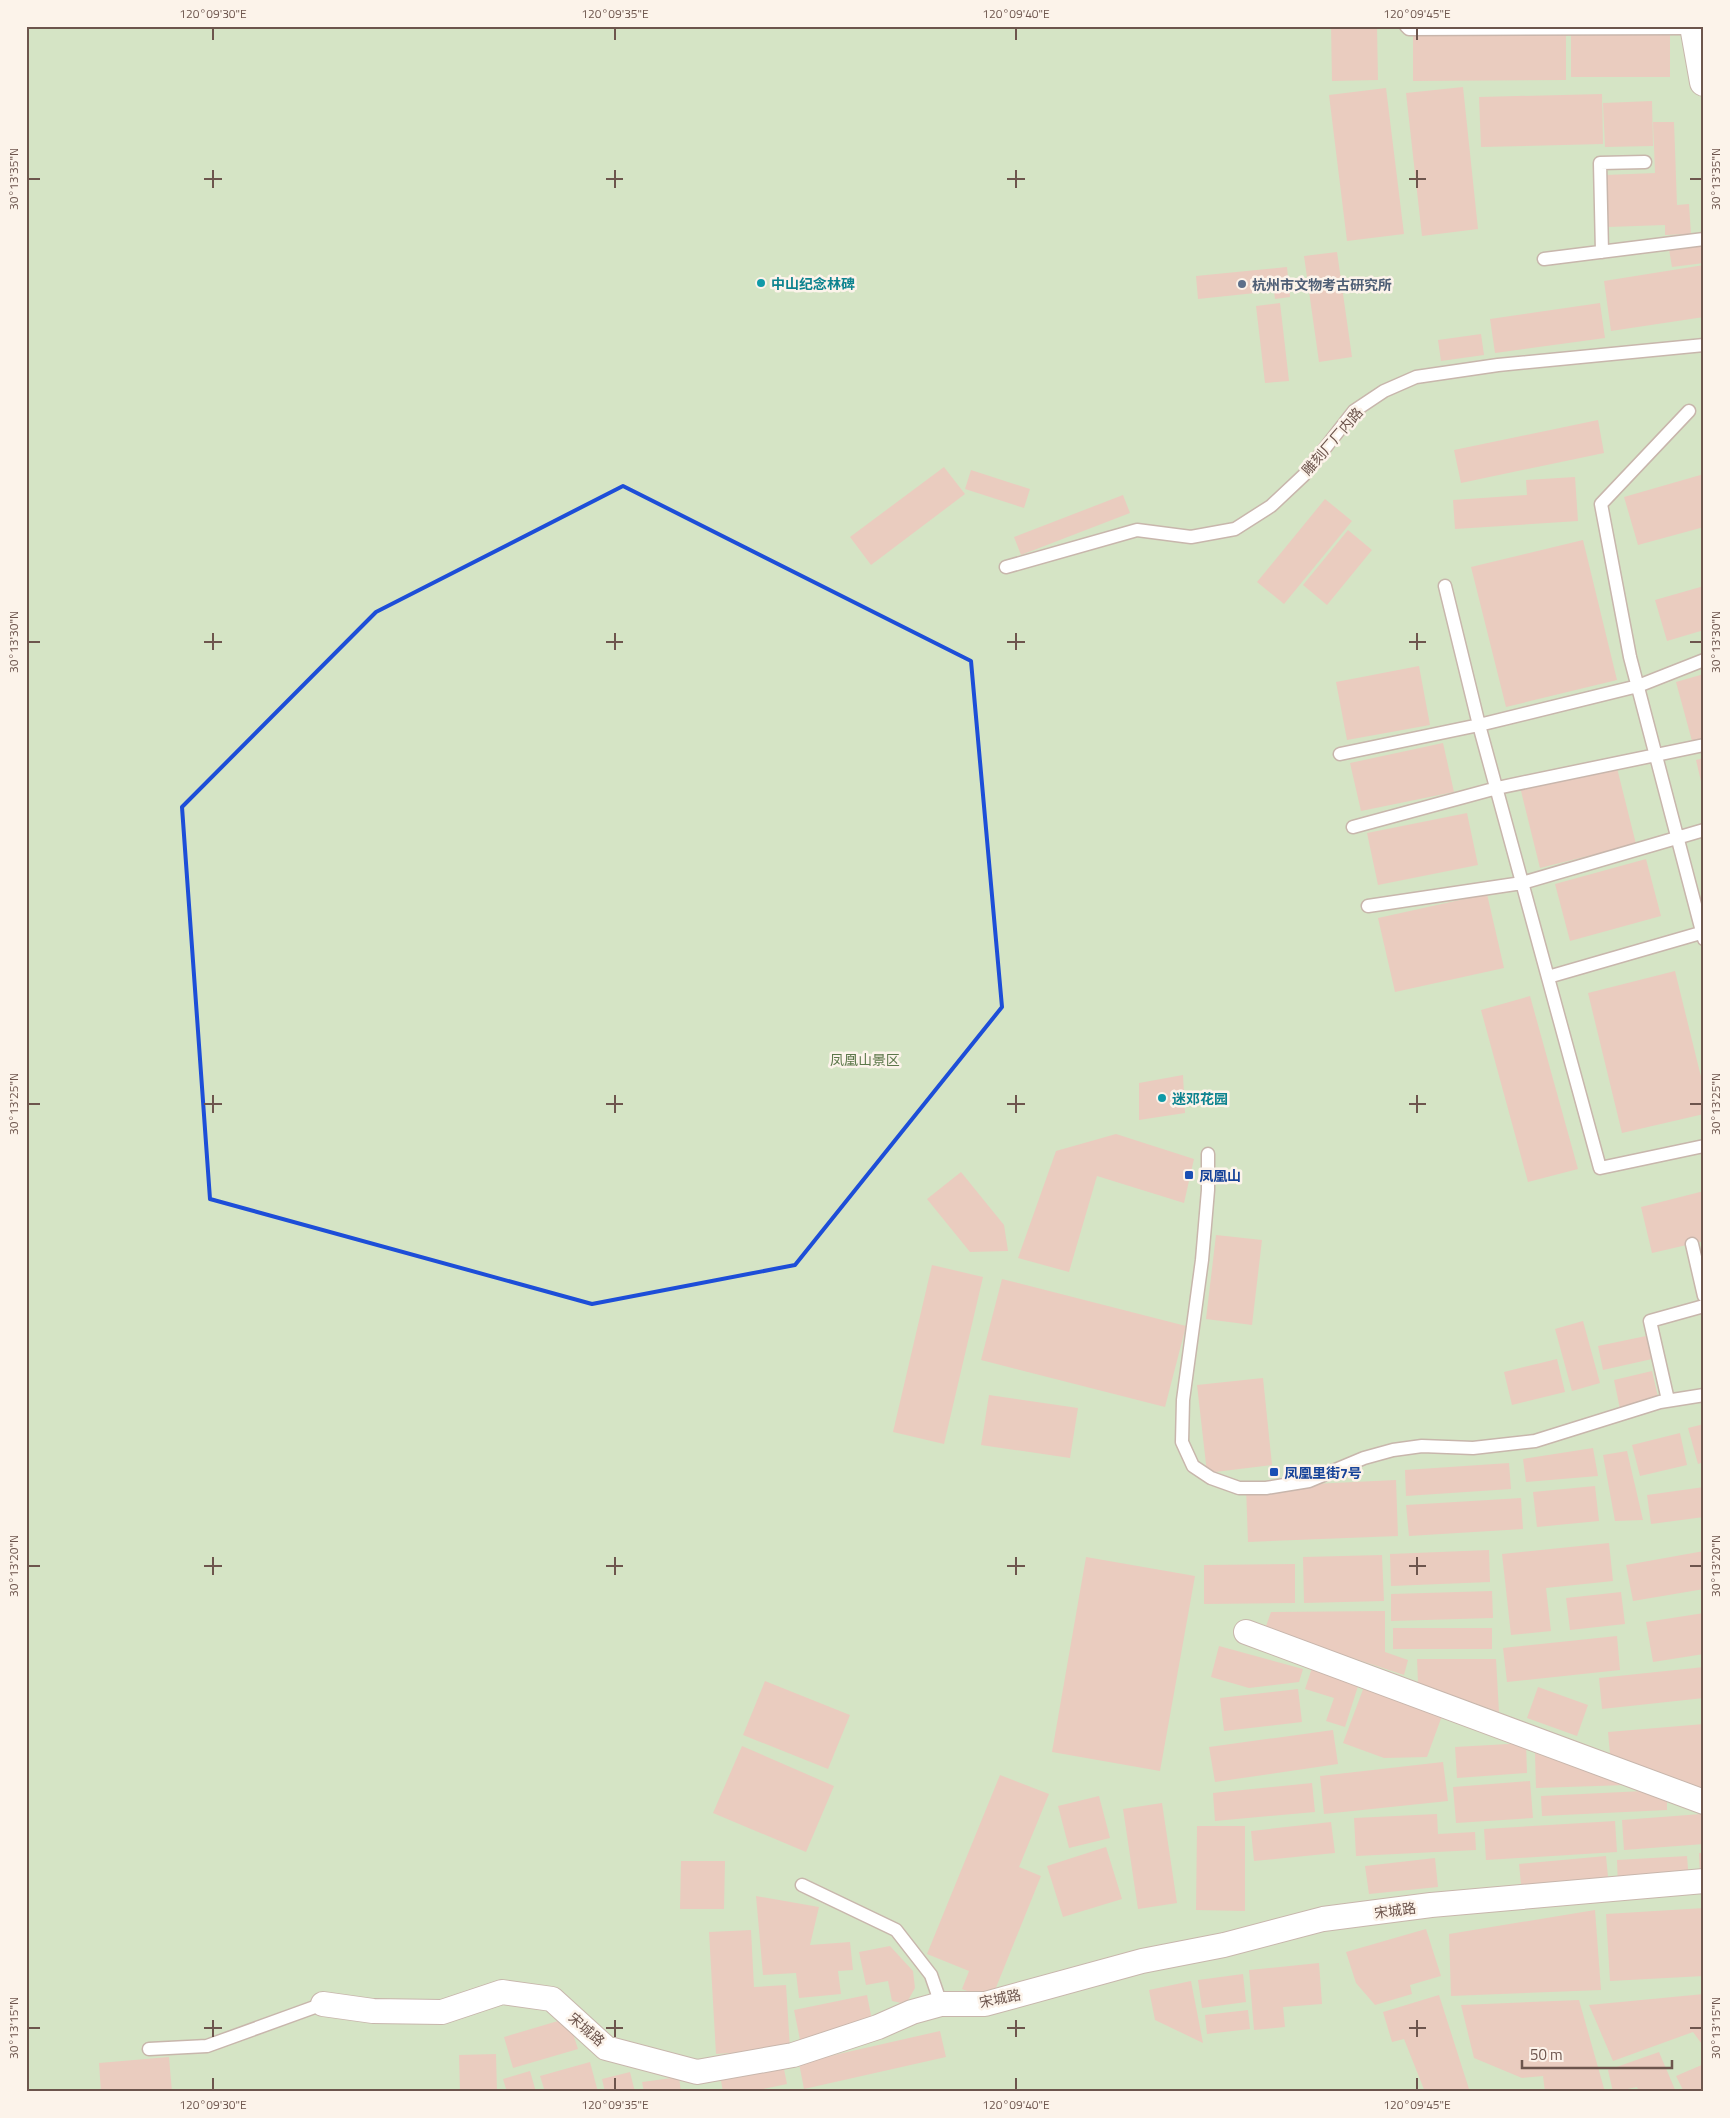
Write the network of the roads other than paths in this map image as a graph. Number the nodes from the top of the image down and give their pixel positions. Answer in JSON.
{"nodes":[{"id":1,"x":1406,"y":26,"type":"edge"},
{"id":2,"x":1694,"y":27,"type":"edge"},
{"id":3,"x":1704,"y":82,"type":"edge"},
{"id":4,"x":1645,"y":162,"type":"dead end"},
{"id":5,"x":1704,"y":239,"type":"edge"},
{"id":6,"x":1602,"y":252,"type":"junction"},
{"id":7,"x":1544,"y":259,"type":"dead end"},
{"id":8,"x":1704,"y":345,"type":"edge"},
{"id":9,"x":1689,"y":410,"type":"dead end"},
{"id":10,"x":1006,"y":567,"type":"dead end"},
{"id":11,"x":1445,"y":586,"type":"dead end"},
{"id":12,"x":1704,"y":660,"type":"edge"},
{"id":13,"x":1638,"y":686,"type":"junction"},
{"id":14,"x":1479,"y":725,"type":"junction"},
{"id":15,"x":1704,"y":745,"type":"edge"},
{"id":16,"x":1340,"y":754,"type":"dead end"},
{"id":17,"x":1656,"y":755,"type":"junction"},
{"id":18,"x":1497,"y":788,"type":"junction"},
{"id":19,"x":1353,"y":827,"type":"dead end"},
{"id":20,"x":1704,"y":830,"type":"edge"},
{"id":21,"x":1677,"y":838,"type":"junction"},
{"id":22,"x":1522,"y":883,"type":"junction"},
{"id":23,"x":1368,"y":906,"type":"dead end"},
{"id":24,"x":1703,"y":934,"type":"edge"},
{"id":25,"x":1548,"y":977,"type":"junction"},
{"id":26,"x":1704,"y":1146,"type":"edge"},
{"id":27,"x":1208,"y":1154,"type":"dead end"},
{"id":28,"x":1692,"y":1244,"type":"dead end"},
{"id":29,"x":1704,"y":1296,"type":"edge"},
{"id":30,"x":1704,"y":1306,"type":"edge"},
{"id":31,"x":1704,"y":1395,"type":"edge"},
{"id":32,"x":1668,"y":1400,"type":"junction"},
{"id":33,"x":1246,"y":1632,"type":"dead end"},
{"id":34,"x":1704,"y":1802,"type":"edge"},
{"id":35,"x":1704,"y":1881,"type":"edge"},
{"id":36,"x":802,"y":1885,"type":"dead end"},
{"id":37,"x":323,"y":2004,"type":"joint"},
{"id":38,"x":941,"y":2004,"type":"junction"},
{"id":39,"x":149,"y":2049,"type":"dead end"}],
"edges":[{"from":1,"to":2,"type":"lane"},
{"from":2,"to":3,"type":"street"},
{"from":4,"to":6,"type":"lane"},
{"from":5,"to":6,"type":"lane"},
{"from":6,"to":7,"type":"lane"},
{"from":8,"to":10,"type":"lane","name":"雕刻厂厂内路"},
{"from":9,"to":13,"type":"lane"},
{"from":11,"to":14,"type":"lane"},
{"from":12,"to":13,"type":"lane"},
{"from":13,"to":14,"type":"lane"},
{"from":13,"to":17,"type":"lane"},
{"from":14,"to":16,"type":"lane"},
{"from":14,"to":18,"type":"lane"},
{"from":15,"to":17,"type":"lane"},
{"from":17,"to":18,"type":"lane"},
{"from":17,"to":21,"type":"lane"},
{"from":18,"to":19,"type":"lane"},
{"from":18,"to":22,"type":"lane"},
{"from":20,"to":21,"type":"lane"},
{"from":21,"to":22,"type":"lane"},
{"from":21,"to":24,"type":"lane"},
{"from":22,"to":23,"type":"lane"},
{"from":22,"to":25,"type":"lane"},
{"from":24,"to":25,"type":"lane"},
{"from":25,"to":26,"type":"lane"},
{"from":27,"to":32,"type":"lane"},
{"from":28,"to":29,"type":"lane"},
{"from":30,"to":32,"type":"lane"},
{"from":31,"to":32,"type":"lane"},
{"from":33,"to":34,"type":"street"},
{"from":35,"to":38,"type":"street","name":"宋城路"},
{"from":36,"to":38,"type":"lane"},
{"from":37,"to":38,"type":"street","name":"宋城路"},
{"from":37,"to":39,"type":"lane"}]}
